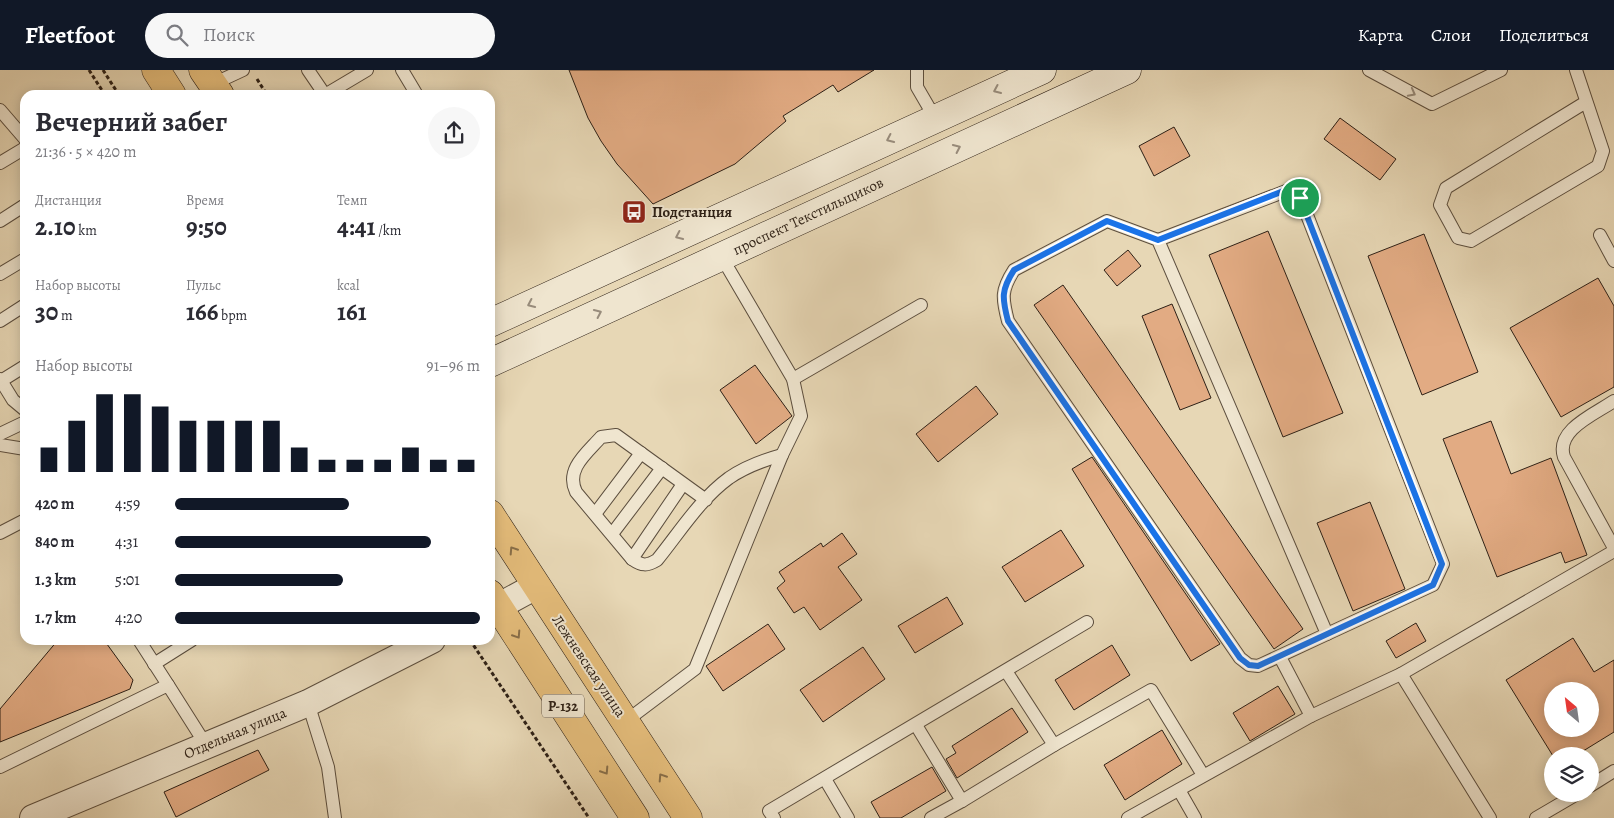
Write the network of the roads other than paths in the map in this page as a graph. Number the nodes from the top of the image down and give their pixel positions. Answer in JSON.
{"nodes":[{"id":1,"x":156,"y":70,"type":"edge"},
{"id":2,"x":243,"y":70,"type":"edge"},
{"id":3,"x":308,"y":70,"type":"edge"},
{"id":4,"x":367,"y":70,"type":"edge"},
{"id":5,"x":402,"y":70,"type":"edge"},
{"id":6,"x":918,"y":70,"type":"edge"},
{"id":7,"x":1042,"y":70,"type":"edge"},
{"id":8,"x":1127,"y":70,"type":"edge"},
{"id":9,"x":1369,"y":70,"type":"edge"},
{"id":10,"x":1501,"y":70,"type":"edge"},
{"id":11,"x":1576,"y":70,"type":"edge"},
{"id":12,"x":212,"y":83,"type":"edge"},
{"id":13,"x":169,"y":90,"type":"edge"},
{"id":14,"x":322,"y":90,"type":"edge"},
{"id":15,"x":333,"y":90,"type":"edge"},
{"id":16,"x":415,"y":90,"type":"edge"},
{"id":17,"x":1586,"y":102,"type":"junction"},
{"id":18,"x":0,"y":110,"type":"edge"},
{"id":19,"x":935,"y":118,"type":"junction"},
{"id":20,"x":20,"y":133,"type":"edge"},
{"id":21,"x":20,"y":151,"type":"edge"},
{"id":22,"x":0,"y":163,"type":"edge"},
{"id":23,"x":20,"y":208,"type":"edge"},
{"id":24,"x":0,"y":221,"type":"edge"},
{"id":25,"x":1600,"y":235,"type":"dead end"},
{"id":26,"x":1158,"y":240,"type":"junction"},
{"id":27,"x":721,"y":256,"type":"junction"},
{"id":28,"x":1614,"y":261,"type":"edge"},
{"id":29,"x":20,"y":262,"type":"edge"},
{"id":30,"x":0,"y":274,"type":"edge"},
{"id":31,"x":921,"y":305,"type":"dead end"},
{"id":32,"x":20,"y":308,"type":"edge"},
{"id":33,"x":0,"y":321,"type":"edge"},
{"id":34,"x":495,"y":321,"type":"edge"},
{"id":35,"x":495,"y":361,"type":"edge"},
{"id":36,"x":20,"y":369,"type":"edge"},
{"id":37,"x":793,"y":379,"type":"junction"},
{"id":38,"x":0,"y":380,"type":"edge"},
{"id":39,"x":1614,"y":402,"type":"edge"},
{"id":40,"x":20,"y":406,"type":"edge"},
{"id":41,"x":20,"y":424,"type":"edge"},
{"id":42,"x":0,"y":434,"type":"edge"},
{"id":43,"x":0,"y":445,"type":"edge"},
{"id":44,"x":20,"y":448,"type":"edge"},
{"id":45,"x":641,"y":453,"type":"junction"},
{"id":46,"x":782,"y":455,"type":"junction"},
{"id":47,"x":662,"y":468,"type":"junction"},
{"id":48,"x":683,"y":484,"type":"junction"},
{"id":49,"x":706,"y":500,"type":"junction"},
{"id":50,"x":595,"y":514,"type":"junction"},
{"id":51,"x":495,"y":522,"type":"edge"},
{"id":52,"x":20,"y":523,"type":"edge"},
{"id":53,"x":0,"y":533,"type":"edge"},
{"id":54,"x":612,"y":534,"type":"junction"},
{"id":55,"x":1614,"y":550,"type":"edge"},
{"id":56,"x":632,"y":559,"type":"junction"},
{"id":57,"x":536,"y":586,"type":"junction"},
{"id":58,"x":495,"y":603,"type":"edge"},
{"id":59,"x":495,"y":607,"type":"edge"},
{"id":60,"x":1087,"y":622,"type":"dead end"},
{"id":61,"x":1327,"y":634,"type":"junction"},
{"id":62,"x":142,"y":645,"type":"edge"},
{"id":63,"x":184,"y":645,"type":"edge"},
{"id":64,"x":422,"y":645,"type":"edge"},
{"id":65,"x":1280,"y":658,"type":"junction"},
{"id":66,"x":154,"y":664,"type":"junction"},
{"id":67,"x":1006,"y":671,"type":"junction"},
{"id":68,"x":1401,"y":674,"type":"junction"},
{"id":69,"x":168,"y":685,"type":"junction"},
{"id":70,"x":308,"y":703,"type":"junction"},
{"id":71,"x":1311,"y":716,"type":"junction"},
{"id":72,"x":626,"y":721,"type":"junction"},
{"id":73,"x":916,"y":725,"type":"junction"},
{"id":74,"x":206,"y":745,"type":"junction"},
{"id":75,"x":1054,"y":745,"type":"junction"},
{"id":76,"x":0,"y":766,"type":"edge"},
{"id":77,"x":1614,"y":771,"type":"edge"},
{"id":78,"x":1203,"y":775,"type":"junction"},
{"id":79,"x":825,"y":779,"type":"junction"},
{"id":80,"x":1599,"y":780,"type":"edge"},
{"id":81,"x":1178,"y":790,"type":"junction"},
{"id":82,"x":962,"y":801,"type":"junction"},
{"id":83,"x":1563,"y":802,"type":"edge"},
{"id":84,"x":34,"y":818,"type":"edge"},
{"id":85,"x":335,"y":818,"type":"edge"},
{"id":86,"x":635,"y":818,"type":"edge"},
{"id":87,"x":688,"y":818,"type":"edge"},
{"id":88,"x":774,"y":818,"type":"edge"},
{"id":89,"x":848,"y":818,"type":"edge"},
{"id":90,"x":931,"y":818,"type":"edge"},
{"id":91,"x":1128,"y":818,"type":"edge"},
{"id":92,"x":1195,"y":818,"type":"edge"},
{"id":93,"x":1490,"y":818,"type":"edge"},
{"id":94,"x":1536,"y":818,"type":"edge"}],
"edges":[{"from":1,"to":13,"type":"highway"},
{"from":2,"to":12,"type":"lane"},
{"from":3,"to":14,"type":"lane"},
{"from":4,"to":15,"type":"lane"},
{"from":5,"to":16,"type":"lane"},
{"from":6,"to":19,"type":"lane"},
{"from":7,"to":19,"type":"main road","one_way":true},
{"from":27,"to":8,"type":"main road","name":"проспект Текстильщиков","one_way":true},
{"from":9,"to":10,"type":"lane","one_way":true},
{"from":11,"to":17,"type":"lane"},
{"from":17,"to":17,"type":"lane"},
{"from":18,"to":20,"type":"lane"},
{"from":19,"to":34,"type":"main road","one_way":true},
{"from":21,"to":22,"type":"lane"},
{"from":23,"to":24,"type":"lane"},
{"from":25,"to":28,"type":"lane"},
{"from":26,"to":61,"type":"lane"},
{"from":26,"to":61,"type":"lane"},
{"from":26,"to":65,"type":"lane"},
{"from":35,"to":27,"type":"main road","name":"проспект Текстильщиков","one_way":true},
{"from":27,"to":37,"type":"lane"},
{"from":29,"to":30,"type":"lane"},
{"from":31,"to":37,"type":"lane"},
{"from":32,"to":33,"type":"lane"},
{"from":36,"to":38,"type":"lane"},
{"from":37,"to":46,"type":"lane"},
{"from":38,"to":40,"type":"lane"},
{"from":39,"to":55,"type":"lane"},
{"from":41,"to":42,"type":"lane"},
{"from":43,"to":44,"type":"lane"},
{"from":45,"to":47,"type":"lane"},
{"from":45,"to":50,"type":"lane"},
{"from":45,"to":50,"type":"lane"},
{"from":46,"to":49,"type":"lane"},
{"from":46,"to":72,"type":"lane"},
{"from":47,"to":48,"type":"lane"},
{"from":47,"to":54,"type":"lane"},
{"from":48,"to":49,"type":"lane"},
{"from":48,"to":56,"type":"lane"},
{"from":49,"to":56,"type":"lane"},
{"from":50,"to":54,"type":"lane"},
{"from":57,"to":51,"type":"highway","name":"Лежневская улица","number":"Р-132","one_way":true},
{"from":52,"to":53,"type":"lane"},
{"from":54,"to":56,"type":"lane"},
{"from":55,"to":68,"type":"lane"},
{"from":57,"to":58,"type":"street"},
{"from":57,"to":72,"type":"highway","name":"Лежневская улица","number":"Р-132"},
{"from":59,"to":86,"type":"highway","number":"Р-132","one_way":true},
{"from":60,"to":67,"type":"lane"},
{"from":61,"to":65,"type":"lane"},
{"from":62,"to":66,"type":"lane"},
{"from":63,"to":66,"type":"lane"},
{"from":64,"to":70,"type":"street","name":"Отдельная улица"},
{"from":65,"to":71,"type":"lane"},
{"from":66,"to":69,"type":"lane"},
{"from":67,"to":73,"type":"lane"},
{"from":67,"to":75,"type":"lane"},
{"from":68,"to":71,"type":"lane"},
{"from":68,"to":93,"type":"lane"},
{"from":69,"to":74,"type":"lane"},
{"from":69,"to":76,"type":"lane"},
{"from":70,"to":74,"type":"street","name":"Отдельная улица"},
{"from":70,"to":85,"type":"lane"},
{"from":71,"to":78,"type":"lane"},
{"from":87,"to":72,"type":"highway","name":"Лежневская улица","number":"Р-132","one_way":true},
{"from":73,"to":79,"type":"lane"},
{"from":73,"to":82,"type":"lane"},
{"from":74,"to":84,"type":"street","name":"Отдельная улица"},
{"from":75,"to":78,"type":"lane"},
{"from":75,"to":82,"type":"lane"},
{"from":77,"to":80,"type":"lane"},
{"from":78,"to":81,"type":"lane"},
{"from":79,"to":88,"type":"lane"},
{"from":79,"to":89,"type":"lane"},
{"from":81,"to":91,"type":"lane"},
{"from":81,"to":92,"type":"lane"},
{"from":82,"to":90,"type":"lane"},
{"from":83,"to":94,"type":"lane"}]}
